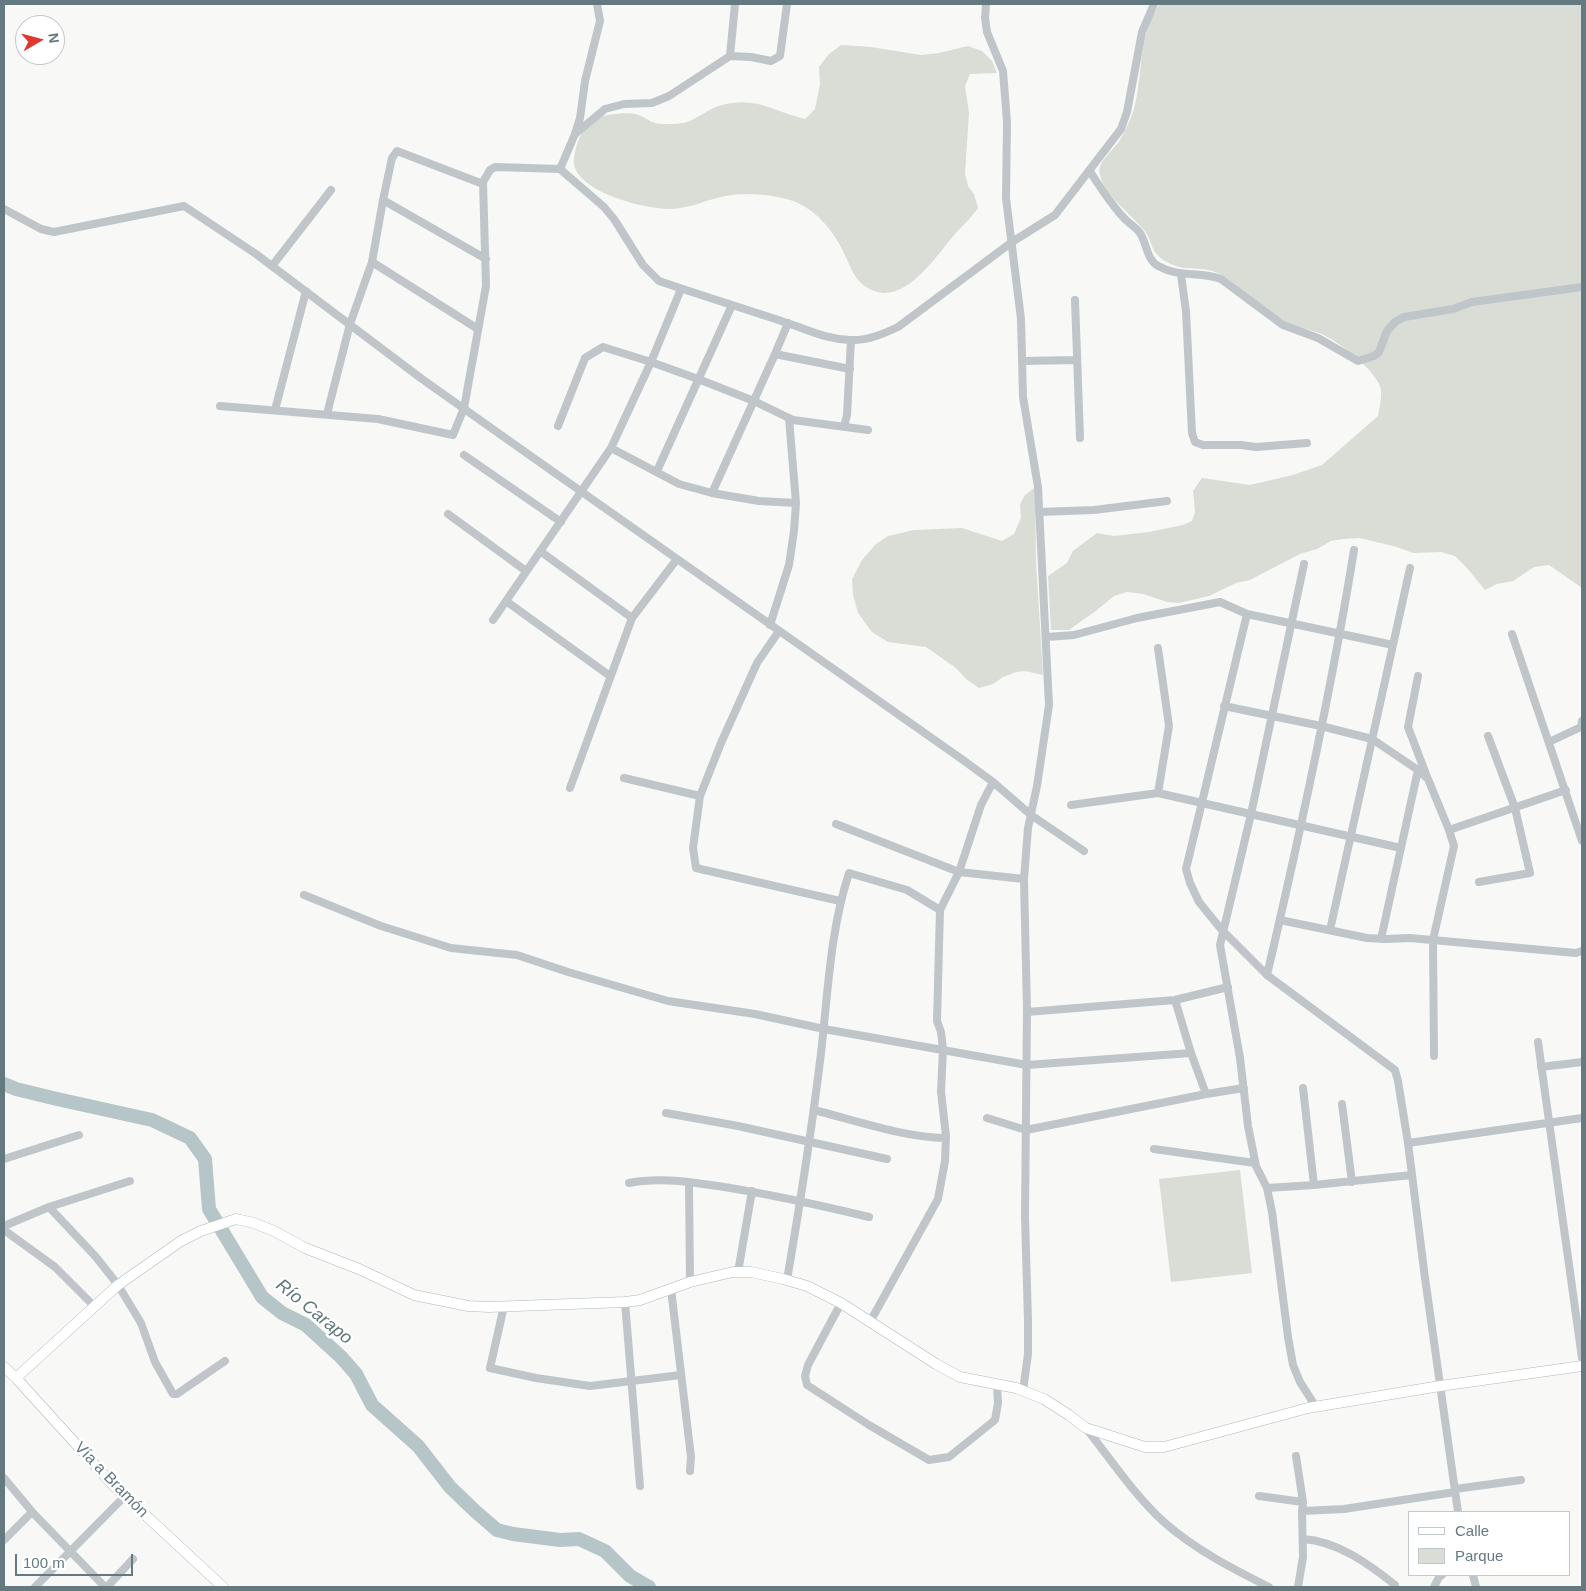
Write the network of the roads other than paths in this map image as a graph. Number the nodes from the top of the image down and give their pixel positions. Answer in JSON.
{"nodes":[{"id":1,"x":597,"y":4,"type":"edge"},
{"id":2,"x":736,"y":4,"type":"edge"},
{"id":3,"x":787,"y":4,"type":"edge"},
{"id":4,"x":986,"y":4,"type":"edge"},
{"id":5,"x":1154,"y":4,"type":"edge"},
{"id":6,"x":730,"y":56,"type":"junction"},
{"id":7,"x":575,"y":134,"type":"junction"},
{"id":8,"x":560,"y":169,"type":"junction"},
{"id":9,"x":1089,"y":170,"type":"junction"},
{"id":10,"x":483,"y":184,"type":"junction"},
{"id":11,"x":331,"y":190,"type":"dead end"},
{"id":12,"x":383,"y":200,"type":"junction"},
{"id":13,"x":4,"y":209,"type":"edge"},
{"id":14,"x":1012,"y":242,"type":"junction"},
{"id":15,"x":486,"y":259,"type":"junction"},
{"id":16,"x":372,"y":262,"type":"junction"},
{"id":17,"x":272,"y":266,"type":"junction"},
{"id":18,"x":1181,"y":274,"type":"junction"},
{"id":19,"x":1582,"y":286,"type":"edge"},
{"id":20,"x":681,"y":289,"type":"junction"},
{"id":21,"x":306,"y":291,"type":"junction"},
{"id":22,"x":1075,"y":300,"type":"dead end"},
{"id":23,"x":732,"y":305,"type":"junction"},
{"id":24,"x":788,"y":323,"type":"junction"},
{"id":25,"x":350,"y":324,"type":"junction"},
{"id":26,"x":478,"y":329,"type":"junction"},
{"id":27,"x":851,"y":340,"type":"junction"},
{"id":28,"x":776,"y":354,"type":"junction"},
{"id":29,"x":1077,"y":360,"type":"junction"},
{"id":30,"x":1022,"y":361,"type":"junction"},
{"id":31,"x":651,"y":362,"type":"junction"},
{"id":32,"x":850,"y":369,"type":"junction"},
{"id":33,"x":698,"y":379,"type":"junction"},
{"id":34,"x":754,"y":401,"type":"junction"},
{"id":35,"x":220,"y":406,"type":"dead end"},
{"id":36,"x":464,"y":408,"type":"junction"},
{"id":37,"x":275,"y":410,"type":"junction"},
{"id":38,"x":327,"y":414,"type":"junction"},
{"id":39,"x":789,"y":418,"type":"junction"},
{"id":40,"x":558,"y":426,"type":"dead end"},
{"id":41,"x":844,"y":427,"type":"junction"},
{"id":42,"x":868,"y":430,"type":"dead end"},
{"id":43,"x":1080,"y":438,"type":"dead end"},
{"id":44,"x":1307,"y":443,"type":"dead end"},
{"id":45,"x":611,"y":448,"type":"junction"},
{"id":46,"x":464,"y":454,"type":"dead end"},
{"id":47,"x":657,"y":471,"type":"junction"},
{"id":48,"x":581,"y":492,"type":"junction"},
{"id":49,"x":712,"y":494,"type":"junction"},
{"id":50,"x":1167,"y":501,"type":"dead end"},
{"id":51,"x":796,"y":503,"type":"junction"},
{"id":52,"x":1039,"y":512,"type":"junction"},
{"id":53,"x":448,"y":514,"type":"dead end"},
{"id":54,"x":560,"y":522,"type":"junction"},
{"id":55,"x":1354,"y":550,"type":"dead end"},
{"id":56,"x":540,"y":551,"type":"junction"},
{"id":57,"x":677,"y":559,"type":"junction"},
{"id":58,"x":1304,"y":564,"type":"dead end"},
{"id":59,"x":1410,"y":568,"type":"dead end"},
{"id":60,"x":526,"y":571,"type":"junction"},
{"id":61,"x":506,"y":601,"type":"junction"},
{"id":62,"x":1247,"y":614,"type":"junction"},
{"id":63,"x":632,"y":618,"type":"junction"},
{"id":64,"x":493,"y":620,"type":"dead end"},
{"id":65,"x":1290,"y":623,"type":"junction"},
{"id":66,"x":770,"y":625,"type":"junction"},
{"id":67,"x":779,"y":631,"type":"junction"},
{"id":68,"x":1341,"y":633,"type":"junction"},
{"id":69,"x":1512,"y":634,"type":"dead end"},
{"id":70,"x":1047,"y":637,"type":"junction"},
{"id":71,"x":1393,"y":645,"type":"junction"},
{"id":72,"x":1158,"y":648,"type":"dead end"},
{"id":73,"x":610,"y":676,"type":"junction"},
{"id":74,"x":1418,"y":676,"type":"dead end"},
{"id":75,"x":1224,"y":706,"type":"junction"},
{"id":76,"x":1271,"y":716,"type":"junction"},
{"id":77,"x":1582,"y":721,"type":"edge"},
{"id":78,"x":1321,"y":726,"type":"junction"},
{"id":79,"x":1488,"y":736,"type":"dead end"},
{"id":80,"x":1372,"y":739,"type":"junction"},
{"id":81,"x":1549,"y":742,"type":"junction"},
{"id":82,"x":1418,"y":770,"type":"junction"},
{"id":83,"x":624,"y":778,"type":"dead end"},
{"id":84,"x":1428,"y":779,"type":"junction"},
{"id":85,"x":993,"y":782,"type":"junction"},
{"id":86,"x":570,"y":788,"type":"dead end"},
{"id":87,"x":1566,"y":790,"type":"junction"},
{"id":88,"x":1158,"y":793,"type":"junction"},
{"id":89,"x":700,"y":796,"type":"junction"},
{"id":90,"x":1203,"y":804,"type":"junction"},
{"id":91,"x":1071,"y":805,"type":"dead end"},
{"id":92,"x":1514,"y":808,"type":"junction"},
{"id":93,"x":1251,"y":814,"type":"junction"},
{"id":94,"x":1031,"y":815,"type":"junction"},
{"id":95,"x":836,"y":824,"type":"dead end"},
{"id":96,"x":1302,"y":826,"type":"junction"},
{"id":97,"x":1450,"y":830,"type":"junction"},
{"id":98,"x":1350,"y":837,"type":"junction"},
{"id":99,"x":1582,"y":841,"type":"edge"},
{"id":100,"x":1401,"y":848,"type":"junction"},
{"id":101,"x":1084,"y":851,"type":"dead end"},
{"id":102,"x":959,"y":872,"type":"junction"},
{"id":103,"x":1024,"y":878,"type":"junction"},
{"id":104,"x":1479,"y":882,"type":"dead end"},
{"id":105,"x":304,"y":896,"type":"dead end"},
{"id":106,"x":840,"y":901,"type":"junction"},
{"id":107,"x":940,"y":910,"type":"junction"},
{"id":108,"x":1280,"y":920,"type":"junction"},
{"id":109,"x":1330,"y":930,"type":"junction"},
{"id":110,"x":1224,"y":932,"type":"junction"},
{"id":111,"x":1381,"y":939,"type":"junction"},
{"id":112,"x":1433,"y":940,"type":"junction"},
{"id":113,"x":1582,"y":951,"type":"edge"},
{"id":114,"x":1267,"y":975,"type":"junction"},
{"id":115,"x":1228,"y":987,"type":"junction"},
{"id":116,"x":1175,"y":1000,"type":"junction"},
{"id":117,"x":1027,"y":1012,"type":"junction"},
{"id":118,"x":824,"y":1029,"type":"junction"},
{"id":119,"x":1538,"y":1042,"type":"dead end"},
{"id":120,"x":943,"y":1049,"type":"junction"},
{"id":121,"x":1191,"y":1053,"type":"junction"},
{"id":122,"x":1434,"y":1056,"type":"dead end"},
{"id":123,"x":1582,"y":1062,"type":"edge"},
{"id":124,"x":1027,"y":1065,"type":"junction"},
{"id":125,"x":1541,"y":1067,"type":"junction"},
{"id":126,"x":1244,"y":1088,"type":"junction"},
{"id":127,"x":1303,"y":1088,"type":"dead end"},
{"id":128,"x":1206,"y":1094,"type":"junction"},
{"id":129,"x":1342,"y":1104,"type":"dead end"},
{"id":130,"x":814,"y":1110,"type":"junction"},
{"id":131,"x":666,"y":1113,"type":"dead end"},
{"id":132,"x":987,"y":1118,"type":"dead end"},
{"id":133,"x":1582,"y":1118,"type":"edge"},
{"id":134,"x":1548,"y":1122,"type":"junction"},
{"id":135,"x":1026,"y":1130,"type":"junction"},
{"id":136,"x":79,"y":1135,"type":"dead end"},
{"id":137,"x":946,"y":1138,"type":"junction"},
{"id":138,"x":809,"y":1142,"type":"junction"},
{"id":139,"x":1408,"y":1144,"type":"junction"},
{"id":140,"x":1154,"y":1149,"type":"dead end"},
{"id":141,"x":886,"y":1159,"type":"dead end"},
{"id":142,"x":4,"y":1160,"type":"edge"},
{"id":143,"x":1255,"y":1163,"type":"junction"},
{"id":144,"x":1412,"y":1175,"type":"junction"},
{"id":145,"x":130,"y":1181,"type":"dead end"},
{"id":146,"x":690,"y":1182,"type":"junction"},
{"id":147,"x":1352,"y":1182,"type":"junction"},
{"id":148,"x":629,"y":1183,"type":"dead end"},
{"id":149,"x":1314,"y":1184,"type":"junction"},
{"id":150,"x":1267,"y":1188,"type":"junction"},
{"id":151,"x":752,"y":1191,"type":"junction"},
{"id":152,"x":801,"y":1200,"type":"junction"},
{"id":153,"x":49,"y":1207,"type":"junction"},
{"id":154,"x":869,"y":1218,"type":"dead end"},
{"id":155,"x":4,"y":1226,"type":"edge"},
{"id":156,"x":4,"y":1230,"type":"edge"},
{"id":157,"x":738,"y":1272,"type":"junction"},
{"id":158,"x":787,"y":1280,"type":"junction"},
{"id":159,"x":690,"y":1282,"type":"junction"},
{"id":160,"x":118,"y":1285,"type":"junction"},
{"id":161,"x":672,"y":1289,"type":"junction"},
{"id":162,"x":625,"y":1302,"type":"junction"},
{"id":163,"x":841,"y":1303,"type":"junction"},
{"id":164,"x":94,"y":1306,"type":"junction"},
{"id":165,"x":504,"y":1306,"type":"junction"},
{"id":166,"x":870,"y":1322,"type":"junction"},
{"id":167,"x":1582,"y":1358,"type":"edge"},
{"id":168,"x":225,"y":1361,"type":"dead end"},
{"id":169,"x":1582,"y":1366,"type":"edge"},
{"id":170,"x":4,"y":1367,"type":"edge"},
{"id":171,"x":681,"y":1376,"type":"junction"},
{"id":172,"x":16,"y":1378,"type":"junction"},
{"id":173,"x":631,"y":1382,"type":"junction"},
{"id":174,"x":997,"y":1386,"type":"junction"},
{"id":175,"x":1440,"y":1386,"type":"junction"},
{"id":176,"x":1022,"y":1391,"type":"junction"},
{"id":177,"x":1316,"y":1407,"type":"junction"},
{"id":178,"x":1086,"y":1428,"type":"junction"},
{"id":179,"x":1296,"y":1456,"type":"dead end"},
{"id":180,"x":690,"y":1472,"type":"dead end"},
{"id":181,"x":4,"y":1478,"type":"edge"},
{"id":182,"x":1521,"y":1480,"type":"dead end"},
{"id":183,"x":640,"y":1486,"type":"dead end"},
{"id":184,"x":1455,"y":1491,"type":"junction"},
{"id":185,"x":125,"y":1496,"type":"junction"},
{"id":186,"x":1259,"y":1496,"type":"dead end"},
{"id":187,"x":1302,"y":1506,"type":"junction"},
{"id":188,"x":1458,"y":1511,"type":"edge"},
{"id":189,"x":32,"y":1512,"type":"junction"},
{"id":190,"x":1303,"y":1539,"type":"junction"},
{"id":191,"x":4,"y":1540,"type":"edge"},
{"id":192,"x":69,"y":1551,"type":"junction"},
{"id":193,"x":133,"y":1559,"type":"dead end"},
{"id":194,"x":1440,"y":1576,"type":"edge"},
{"id":195,"x":34,"y":1587,"type":"edge"},
{"id":196,"x":106,"y":1587,"type":"edge"},
{"id":197,"x":222,"y":1587,"type":"edge"},
{"id":198,"x":1270,"y":1587,"type":"edge"},
{"id":199,"x":1298,"y":1587,"type":"edge"},
{"id":200,"x":1394,"y":1587,"type":"edge"},
{"id":201,"x":1434,"y":1587,"type":"edge"}],
"edges":[{"from":1,"to":7,"type":"street"},
{"from":2,"to":6,"type":"street"},
{"from":3,"to":6,"type":"street"},
{"from":4,"to":14,"type":"street"},
{"from":5,"to":9,"type":"street"},
{"from":6,"to":7,"type":"street"},
{"from":7,"to":8,"type":"street"},
{"from":8,"to":10,"type":"street"},
{"from":8,"to":20,"type":"street"},
{"from":9,"to":14,"type":"street"},
{"from":9,"to":18,"type":"street"},
{"from":10,"to":12,"type":"street"},
{"from":10,"to":15,"type":"street"},
{"from":11,"to":17,"type":"street"},
{"from":12,"to":15,"type":"street"},
{"from":12,"to":16,"type":"street"},
{"from":13,"to":17,"type":"street"},
{"from":14,"to":27,"type":"street"},
{"from":14,"to":30,"type":"street"},
{"from":15,"to":26,"type":"street"},
{"from":16,"to":25,"type":"street"},
{"from":16,"to":26,"type":"street"},
{"from":17,"to":21,"type":"street"},
{"from":18,"to":19,"type":"street"},
{"from":18,"to":44,"type":"street"},
{"from":20,"to":23,"type":"street"},
{"from":20,"to":31,"type":"street"},
{"from":21,"to":25,"type":"street"},
{"from":21,"to":37,"type":"street"},
{"from":22,"to":29,"type":"street"},
{"from":23,"to":24,"type":"street"},
{"from":23,"to":33,"type":"street"},
{"from":24,"to":27,"type":"street"},
{"from":24,"to":28,"type":"street"},
{"from":25,"to":36,"type":"street"},
{"from":25,"to":38,"type":"street"},
{"from":26,"to":36,"type":"street"},
{"from":27,"to":32,"type":"street"},
{"from":28,"to":32,"type":"street"},
{"from":28,"to":34,"type":"street"},
{"from":29,"to":30,"type":"street"},
{"from":29,"to":43,"type":"street"},
{"from":30,"to":52,"type":"street"},
{"from":31,"to":33,"type":"street"},
{"from":31,"to":40,"type":"street"},
{"from":31,"to":45,"type":"street"},
{"from":32,"to":41,"type":"street"},
{"from":33,"to":34,"type":"street"},
{"from":33,"to":47,"type":"street"},
{"from":34,"to":39,"type":"street"},
{"from":34,"to":49,"type":"street"},
{"from":35,"to":37,"type":"street"},
{"from":36,"to":38,"type":"street"},
{"from":36,"to":48,"type":"street"},
{"from":37,"to":38,"type":"street"},
{"from":39,"to":41,"type":"street"},
{"from":39,"to":51,"type":"street"},
{"from":41,"to":42,"type":"street"},
{"from":45,"to":47,"type":"street"},
{"from":45,"to":48,"type":"street"},
{"from":46,"to":54,"type":"street"},
{"from":47,"to":49,"type":"street"},
{"from":48,"to":54,"type":"street"},
{"from":48,"to":57,"type":"street"},
{"from":49,"to":51,"type":"street"},
{"from":50,"to":52,"type":"street"},
{"from":51,"to":66,"type":"street"},
{"from":52,"to":70,"type":"street"},
{"from":53,"to":60,"type":"street"},
{"from":54,"to":56,"type":"street"},
{"from":55,"to":68,"type":"street"},
{"from":56,"to":60,"type":"street"},
{"from":56,"to":63,"type":"street"},
{"from":57,"to":63,"type":"street"},
{"from":57,"to":66,"type":"street"},
{"from":58,"to":65,"type":"street"},
{"from":59,"to":71,"type":"street"},
{"from":60,"to":61,"type":"street"},
{"from":61,"to":64,"type":"street"},
{"from":61,"to":73,"type":"street"},
{"from":62,"to":65,"type":"street"},
{"from":62,"to":70,"type":"street"},
{"from":62,"to":75,"type":"street"},
{"from":63,"to":73,"type":"street"},
{"from":65,"to":68,"type":"street"},
{"from":65,"to":76,"type":"street"},
{"from":66,"to":67,"type":"street"},
{"from":67,"to":85,"type":"street"},
{"from":67,"to":89,"type":"street"},
{"from":68,"to":71,"type":"street"},
{"from":68,"to":78,"type":"street"},
{"from":69,"to":81,"type":"street"},
{"from":70,"to":94,"type":"street"},
{"from":71,"to":80,"type":"street"},
{"from":72,"to":88,"type":"street"},
{"from":73,"to":86,"type":"street"},
{"from":74,"to":84,"type":"street"},
{"from":75,"to":76,"type":"street"},
{"from":75,"to":90,"type":"street"},
{"from":76,"to":78,"type":"street"},
{"from":76,"to":93,"type":"street"},
{"from":77,"to":81,"type":"street"},
{"from":78,"to":80,"type":"street"},
{"from":78,"to":96,"type":"street"},
{"from":79,"to":92,"type":"street"},
{"from":80,"to":82,"type":"street"},
{"from":80,"to":98,"type":"street"},
{"from":81,"to":87,"type":"street"},
{"from":82,"to":84,"type":"street"},
{"from":82,"to":100,"type":"street"},
{"from":83,"to":89,"type":"street"},
{"from":84,"to":97,"type":"street"},
{"from":85,"to":94,"type":"street"},
{"from":85,"to":102,"type":"street"},
{"from":87,"to":92,"type":"street"},
{"from":87,"to":99,"type":"street"},
{"from":88,"to":90,"type":"street"},
{"from":88,"to":91,"type":"street"},
{"from":89,"to":106,"type":"street"},
{"from":90,"to":93,"type":"street"},
{"from":90,"to":110,"type":"street"},
{"from":92,"to":97,"type":"street"},
{"from":92,"to":104,"type":"street"},
{"from":93,"to":96,"type":"street"},
{"from":93,"to":110,"type":"street"},
{"from":94,"to":101,"type":"street"},
{"from":94,"to":103,"type":"street"},
{"from":95,"to":102,"type":"street"},
{"from":96,"to":98,"type":"street"},
{"from":96,"to":108,"type":"street"},
{"from":97,"to":112,"type":"street"},
{"from":98,"to":100,"type":"street"},
{"from":98,"to":109,"type":"street"},
{"from":100,"to":111,"type":"street"},
{"from":102,"to":103,"type":"street"},
{"from":102,"to":107,"type":"street"},
{"from":103,"to":117,"type":"street"},
{"from":105,"to":118,"type":"street"},
{"from":106,"to":107,"type":"street"},
{"from":106,"to":118,"type":"street"},
{"from":107,"to":120,"type":"street"},
{"from":108,"to":109,"type":"street"},
{"from":108,"to":114,"type":"street"},
{"from":109,"to":111,"type":"street"},
{"from":110,"to":114,"type":"street"},
{"from":110,"to":115,"type":"street"},
{"from":111,"to":112,"type":"street"},
{"from":112,"to":113,"type":"street"},
{"from":112,"to":122,"type":"street"},
{"from":114,"to":139,"type":"street"},
{"from":115,"to":116,"type":"street"},
{"from":115,"to":126,"type":"street"},
{"from":116,"to":117,"type":"street"},
{"from":116,"to":121,"type":"street"},
{"from":117,"to":124,"type":"street"},
{"from":118,"to":120,"type":"street"},
{"from":118,"to":130,"type":"street"},
{"from":119,"to":125,"type":"street"},
{"from":120,"to":124,"type":"street"},
{"from":120,"to":137,"type":"street"},
{"from":121,"to":124,"type":"street"},
{"from":121,"to":128,"type":"street"},
{"from":123,"to":125,"type":"street"},
{"from":124,"to":135,"type":"street"},
{"from":125,"to":134,"type":"street"},
{"from":126,"to":128,"type":"street"},
{"from":126,"to":143,"type":"street"},
{"from":127,"to":149,"type":"street"},
{"from":128,"to":135,"type":"street"},
{"from":129,"to":147,"type":"street"},
{"from":130,"to":137,"type":"street"},
{"from":130,"to":138,"type":"street"},
{"from":131,"to":138,"type":"street"},
{"from":132,"to":135,"type":"street"},
{"from":133,"to":134,"type":"street"},
{"from":134,"to":139,"type":"street"},
{"from":134,"to":167,"type":"street"},
{"from":135,"to":176,"type":"street"},
{"from":136,"to":142,"type":"street"},
{"from":137,"to":166,"type":"street"},
{"from":138,"to":141,"type":"street"},
{"from":138,"to":152,"type":"street"},
{"from":139,"to":144,"type":"street"},
{"from":140,"to":143,"type":"street"},
{"from":143,"to":150,"type":"street"},
{"from":144,"to":147,"type":"street"},
{"from":144,"to":175,"type":"street"},
{"from":145,"to":153,"type":"street"},
{"from":146,"to":148,"type":"street"},
{"from":146,"to":151,"type":"street"},
{"from":146,"to":159,"type":"street"},
{"from":147,"to":149,"type":"street"},
{"from":149,"to":150,"type":"street"},
{"from":150,"to":177,"type":"street"},
{"from":151,"to":152,"type":"street"},
{"from":151,"to":157,"type":"street"},
{"from":152,"to":154,"type":"street"},
{"from":152,"to":158,"type":"street"},
{"from":153,"to":155,"type":"street"},
{"from":153,"to":160,"type":"street"},
{"from":156,"to":164,"type":"street"},
{"from":157,"to":158,"type":"street"},
{"from":157,"to":159,"type":"street"},
{"from":158,"to":163,"type":"street"},
{"from":159,"to":161,"type":"street"},
{"from":160,"to":164,"type":"street"},
{"from":160,"to":165,"type":"street"},
{"from":160,"to":168,"type":"street"},
{"from":161,"to":162,"type":"street"},
{"from":161,"to":171,"type":"street"},
{"from":162,"to":165,"type":"street"},
{"from":162,"to":173,"type":"street"},
{"from":163,"to":166,"type":"street"},
{"from":163,"to":174,"type":"street"},
{"from":164,"to":172,"type":"street"},
{"from":165,"to":173,"type":"street"},
{"from":166,"to":174,"type":"street"},
{"from":169,"to":175,"type":"street"},
{"from":170,"to":172,"type":"street","name":"Vía a Bramón"},
{"from":171,"to":173,"type":"street"},
{"from":171,"to":180,"type":"street"},
{"from":172,"to":185,"type":"street","name":"Vía a Bramón"},
{"from":173,"to":183,"type":"street"},
{"from":174,"to":176,"type":"street"},
{"from":175,"to":177,"type":"street"},
{"from":175,"to":184,"type":"street"},
{"from":176,"to":178,"type":"street"},
{"from":177,"to":178,"type":"street"},
{"from":178,"to":198,"type":"street"},
{"from":179,"to":187,"type":"street"},
{"from":181,"to":189,"type":"street"},
{"from":182,"to":184,"type":"street"},
{"from":184,"to":187,"type":"street"},
{"from":184,"to":188,"type":"street"},
{"from":185,"to":192,"type":"street"},
{"from":185,"to":197,"type":"street","name":"Vía a Bramón"},
{"from":186,"to":187,"type":"street"},
{"from":187,"to":190,"type":"street"},
{"from":189,"to":191,"type":"street"},
{"from":189,"to":192,"type":"street"},
{"from":190,"to":199,"type":"street"},
{"from":190,"to":200,"type":"street"},
{"from":192,"to":195,"type":"street"},
{"from":192,"to":196,"type":"street"},
{"from":193,"to":196,"type":"street"},
{"from":194,"to":201,"type":"street"}]}
